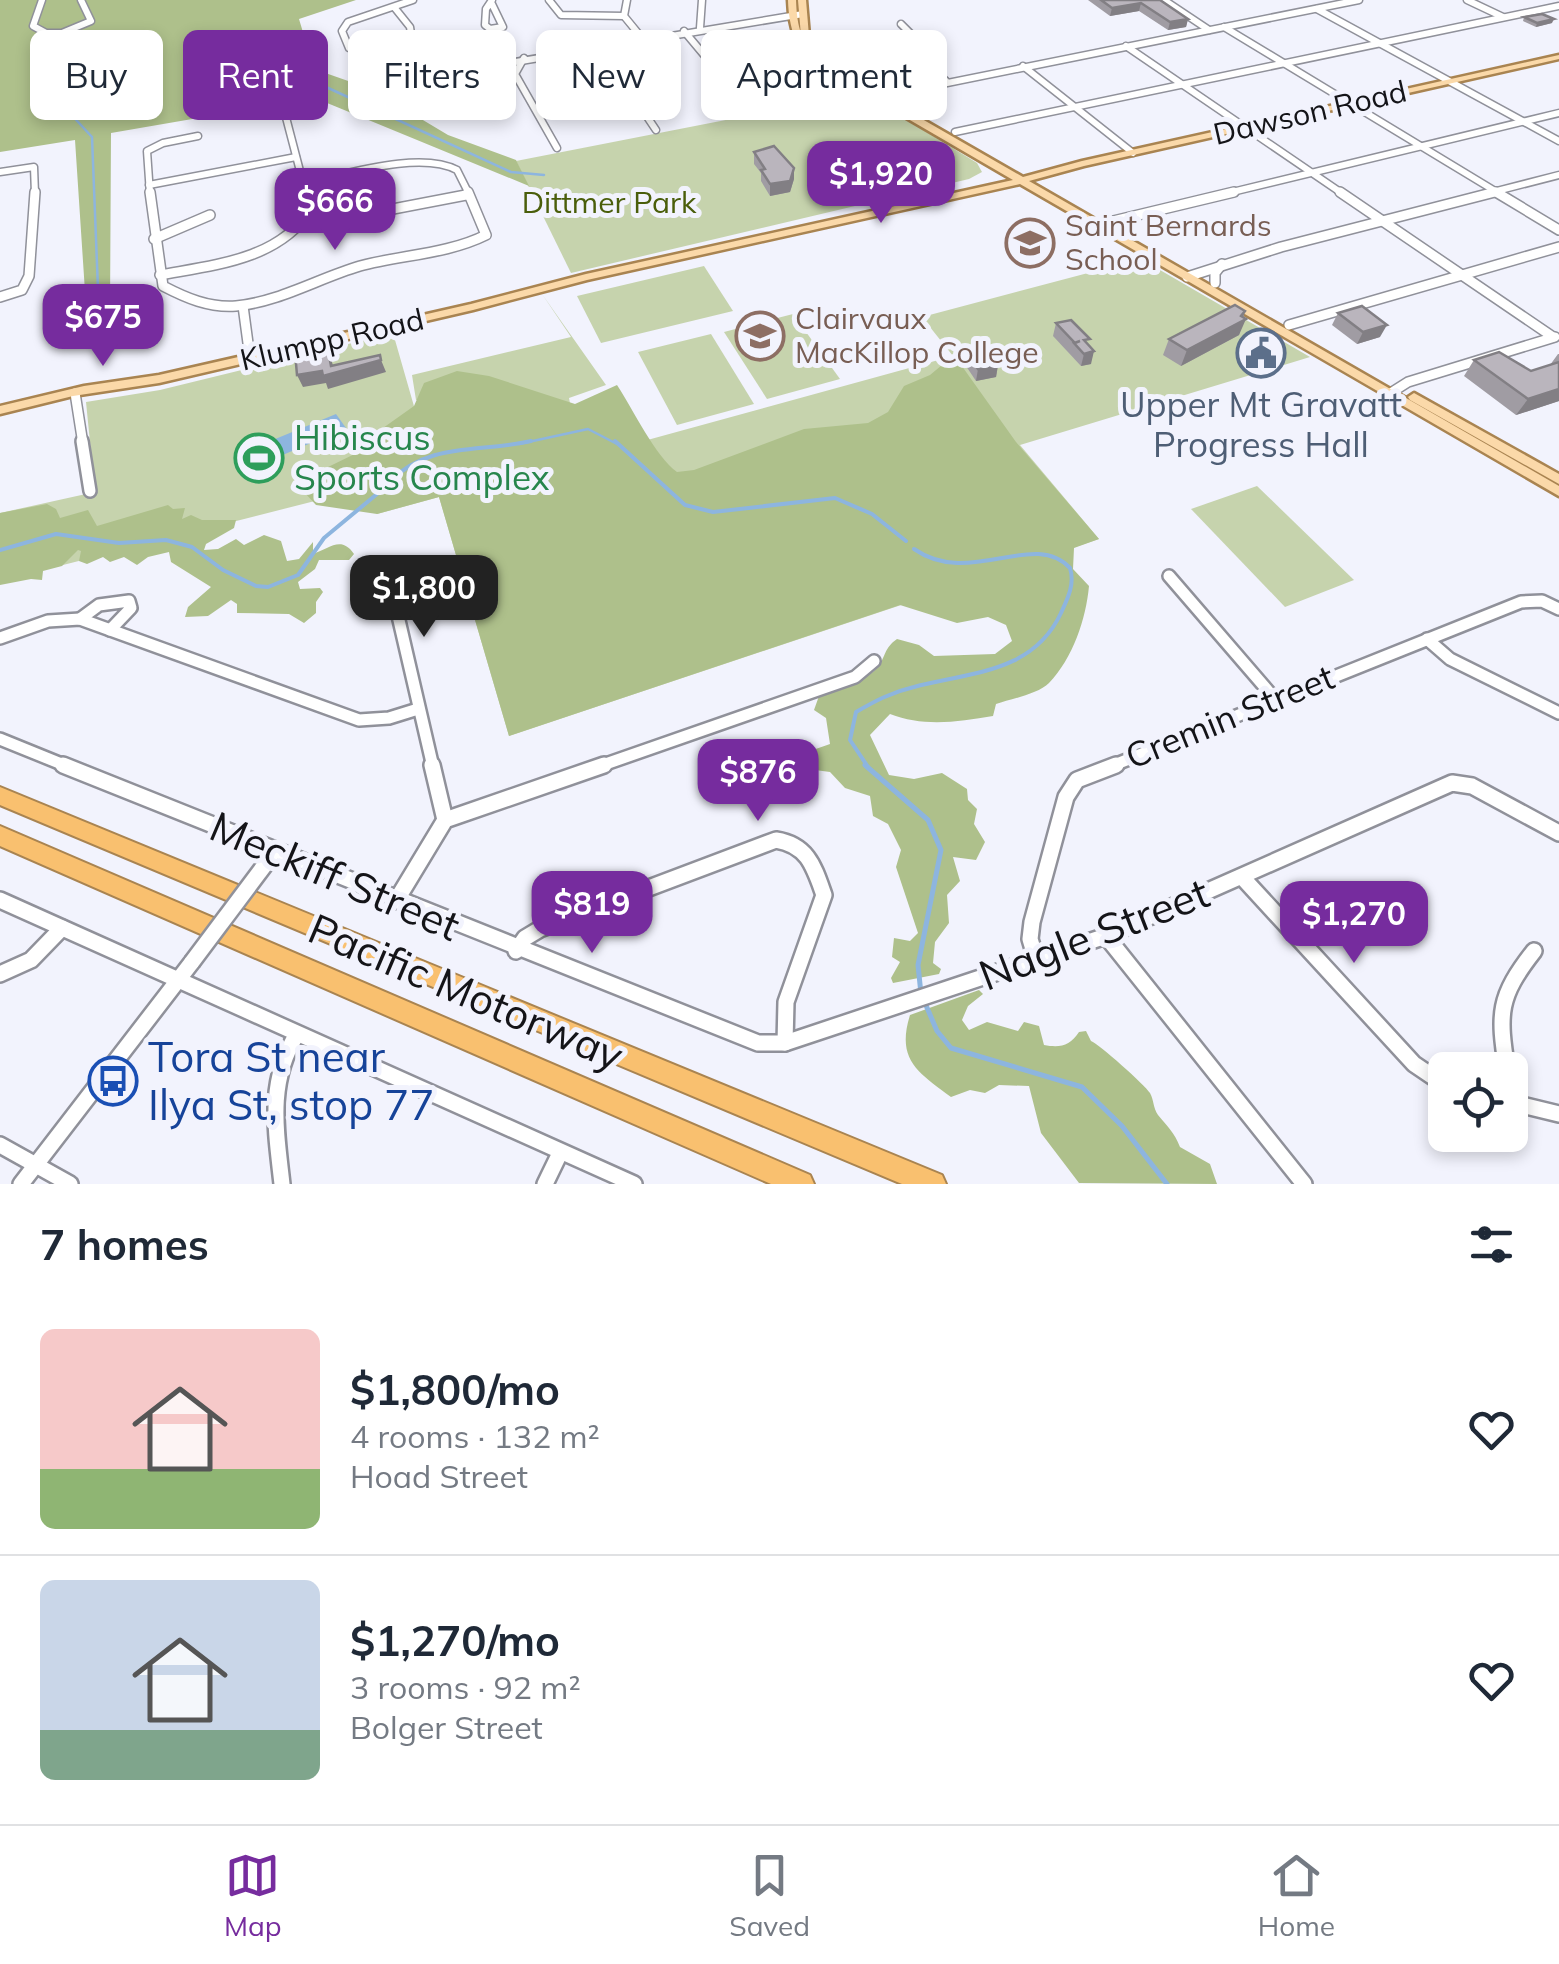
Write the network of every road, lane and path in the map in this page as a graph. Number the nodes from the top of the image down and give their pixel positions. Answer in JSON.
{"nodes":[{"id":1,"x":42,"y":0,"type":"edge"},
{"id":2,"x":81,"y":0,"type":"edge"},
{"id":3,"x":414,"y":0,"type":"edge"},
{"id":4,"x":549,"y":0,"type":"edge"},
{"id":5,"x":628,"y":0,"type":"edge"},
{"id":6,"x":702,"y":0,"type":"edge"},
{"id":7,"x":792,"y":0,"type":"edge"},
{"id":8,"x":802,"y":0,"type":"edge"},
{"id":9,"x":1169,"y":0,"type":"edge"},
{"id":10,"x":1359,"y":0,"type":"edge"},
{"id":11,"x":1467,"y":0,"type":"edge"},
{"id":12,"x":1541,"y":0,"type":"edge"},
{"id":13,"x":1557,"y":6,"type":"edge"},
{"id":14,"x":394,"y":7,"type":"junction"},
{"id":15,"x":1316,"y":8,"type":"junction"},
{"id":16,"x":798,"y":14,"type":"junction"},
{"id":17,"x":624,"y":16,"type":"junction"},
{"id":18,"x":1503,"y":17,"type":"junction"},
{"id":19,"x":900,"y":24,"type":"dead end"},
{"id":20,"x":1224,"y":27,"type":"junction"},
{"id":21,"x":700,"y":28,"type":"junction"},
{"id":22,"x":635,"y":30,"type":"edge"},
{"id":23,"x":803,"y":30,"type":"edge"},
{"id":24,"x":907,"y":30,"type":"edge"},
{"id":25,"x":1209,"y":30,"type":"junction"},
{"id":26,"x":684,"y":31,"type":"junction"},
{"id":27,"x":681,"y":32,"type":"edge"},
{"id":28,"x":1379,"y":43,"type":"junction"},
{"id":29,"x":1126,"y":46,"type":"junction"},
{"id":30,"x":701,"y":51,"type":"edge"},
{"id":31,"x":536,"y":56,"type":"edge"},
{"id":32,"x":1559,"y":57,"type":"edge"},
{"id":33,"x":524,"y":58,"type":"junction"},
{"id":34,"x":516,"y":60,"type":"edge"},
{"id":35,"x":1284,"y":63,"type":"junction"},
{"id":36,"x":1023,"y":66,"type":"junction"},
{"id":37,"x":947,"y":81,"type":"edge"},
{"id":38,"x":1449,"y":82,"type":"junction"},
{"id":39,"x":1182,"y":84,"type":"junction"},
{"id":40,"x":1350,"y":104,"type":"junction"},
{"id":41,"x":1075,"y":107,"type":"junction"},
{"id":42,"x":1559,"y":113,"type":"edge"},
{"id":43,"x":287,"y":120,"type":"edge"},
{"id":44,"x":649,"y":120,"type":"edge"},
{"id":45,"x":921,"y":120,"type":"edge"},
{"id":46,"x":931,"y":120,"type":"edge"},
{"id":47,"x":1523,"y":122,"type":"junction"},
{"id":48,"x":1246,"y":128,"type":"junction"},
{"id":49,"x":656,"y":130,"type":"dead end"},
{"id":50,"x":955,"y":132,"type":"junction"},
{"id":51,"x":198,"y":136,"type":"dead end"},
{"id":52,"x":1559,"y":141,"type":"edge"},
{"id":53,"x":1422,"y":146,"type":"junction"},
{"id":54,"x":557,"y":148,"type":"dead end"},
{"id":55,"x":1134,"y":153,"type":"junction"},
{"id":56,"x":296,"y":157,"type":"junction"},
{"id":57,"x":992,"y":164,"type":"junction"},
{"id":58,"x":0,"y":172,"type":"edge"},
{"id":59,"x":1312,"y":172,"type":"junction"},
{"id":60,"x":1559,"y":175,"type":"edge"},
{"id":61,"x":1025,"y":177,"type":"junction"},
{"id":62,"x":984,"y":182,"type":"junction"},
{"id":63,"x":303,"y":183,"type":"junction"},
{"id":64,"x":149,"y":184,"type":"junction"},
{"id":65,"x":1495,"y":192,"type":"junction"},
{"id":66,"x":466,"y":195,"type":"junction"},
{"id":67,"x":393,"y":210,"type":"dead end"},
{"id":68,"x":210,"y":215,"type":"dead end"},
{"id":69,"x":830,"y":221,"type":"junction"},
{"id":70,"x":1383,"y":221,"type":"junction"},
{"id":71,"x":1109,"y":222,"type":"junction"},
{"id":72,"x":1559,"y":230,"type":"edge"},
{"id":73,"x":154,"y":239,"type":"junction"},
{"id":74,"x":1559,"y":248,"type":"edge"},
{"id":75,"x":1222,"y":264,"type":"junction"},
{"id":76,"x":1192,"y":274,"type":"junction"},
{"id":77,"x":160,"y":275,"type":"junction"},
{"id":78,"x":1461,"y":275,"type":"junction"},
{"id":79,"x":1215,"y":283,"type":"junction"},
{"id":80,"x":0,"y":298,"type":"edge"},
{"id":81,"x":243,"y":306,"type":"junction"},
{"id":82,"x":1289,"y":325,"type":"junction"},
{"id":83,"x":1556,"y":337,"type":"edge"},
{"id":84,"x":250,"y":355,"type":"junction"},
{"id":85,"x":1393,"y":391,"type":"junction"},
{"id":86,"x":75,"y":393,"type":"junction"},
{"id":87,"x":0,"y":410,"type":"edge"},
{"id":88,"x":1559,"y":480,"type":"edge"},
{"id":89,"x":90,"y":491,"type":"dead end"},
{"id":90,"x":1559,"y":492,"type":"edge"},
{"id":91,"x":389,"y":576,"type":"dead end"},
{"id":92,"x":1169,"y":576,"type":"dead end"},
{"id":93,"x":1559,"y":609,"type":"edge"},
{"id":94,"x":80,"y":619,"type":"junction"},
{"id":95,"x":110,"y":630,"type":"junction"},
{"id":96,"x":0,"y":638,"type":"edge"},
{"id":97,"x":1427,"y":640,"type":"junction"},
{"id":98,"x":874,"y":661,"type":"dead end"},
{"id":99,"x":1275,"y":699,"type":"junction"},
{"id":100,"x":418,"y":709,"type":"junction"},
{"id":101,"x":1559,"y":713,"type":"edge"},
{"id":102,"x":0,"y":739,"type":"edge"},
{"id":103,"x":0,"y":796,"type":"edge"},
{"id":104,"x":445,"y":820,"type":"junction"},
{"id":105,"x":1559,"y":833,"type":"edge"},
{"id":106,"x":0,"y":836,"type":"edge"},
{"id":107,"x":273,"y":854,"type":"junction"},
{"id":108,"x":1242,"y":877,"type":"junction"},
{"id":109,"x":0,"y":900,"type":"edge"},
{"id":110,"x":396,"y":901,"type":"junction"},
{"id":111,"x":62,"y":928,"type":"junction"},
{"id":112,"x":1106,"y":936,"type":"junction"},
{"id":113,"x":516,"y":951,"type":"junction"},
{"id":114,"x":1534,"y":951,"type":"dead end"},
{"id":115,"x":1036,"y":959,"type":"junction"},
{"id":116,"x":0,"y":974,"type":"edge"},
{"id":117,"x":179,"y":980,"type":"junction"},
{"id":118,"x":297,"y":1034,"type":"junction"},
{"id":119,"x":786,"y":1043,"type":"junction"},
{"id":120,"x":1505,"y":1052,"type":"edge"},
{"id":121,"x":1428,"y":1074,"type":"edge"},
{"id":122,"x":1528,"y":1104,"type":"edge"},
{"id":123,"x":1559,"y":1114,"type":"edge"},
{"id":124,"x":0,"y":1145,"type":"edge"},
{"id":125,"x":560,"y":1153,"type":"junction"},
{"id":126,"x":36,"y":1165,"type":"junction"},
{"id":127,"x":21,"y":1184,"type":"edge"},
{"id":128,"x":70,"y":1184,"type":"edge"},
{"id":129,"x":282,"y":1184,"type":"edge"},
{"id":130,"x":546,"y":1184,"type":"edge"},
{"id":131,"x":634,"y":1184,"type":"edge"},
{"id":132,"x":801,"y":1184,"type":"edge"},
{"id":133,"x":933,"y":1184,"type":"edge"},
{"id":134,"x":1304,"y":1184,"type":"edge"}],
"edges":[{"from":1,"to":2,"type":"street"},
{"from":3,"to":14,"type":"street"},
{"from":4,"to":17,"type":"street"},
{"from":5,"to":17,"type":"street"},
{"from":6,"to":21,"type":"street"},
{"from":7,"to":16,"type":"main road"},
{"from":8,"to":16,"type":"main road"},
{"from":9,"to":25,"type":"street"},
{"from":10,"to":15,"type":"street"},
{"from":11,"to":18,"type":"street"},
{"from":12,"to":13,"type":"street"},
{"from":13,"to":18,"type":"street"},
{"from":14,"to":14,"type":"street"},
{"from":15,"to":20,"type":"street"},
{"from":15,"to":28,"type":"street"},
{"from":16,"to":21,"type":"street"},
{"from":16,"to":23,"type":"main road"},
{"from":17,"to":22,"type":"street"},
{"from":18,"to":28,"type":"street"},
{"from":19,"to":24,"type":"street"},
{"from":20,"to":25,"type":"street"},
{"from":20,"to":35,"type":"street"},
{"from":21,"to":26,"type":"street"},
{"from":25,"to":29,"type":"street"},
{"from":26,"to":27,"type":"street"},
{"from":26,"to":30,"type":"street"},
{"from":28,"to":35,"type":"street"},
{"from":28,"to":38,"type":"street"},
{"from":29,"to":36,"type":"street"},
{"from":29,"to":39,"type":"street"},
{"from":31,"to":33,"type":"street"},
{"from":32,"to":38,"type":"main road","name":"Dawson Road"},
{"from":33,"to":34,"type":"street"},
{"from":33,"to":54,"type":"street"},
{"from":35,"to":39,"type":"street"},
{"from":35,"to":40,"type":"street"},
{"from":36,"to":37,"type":"street"},
{"from":36,"to":41,"type":"street"},
{"from":38,"to":40,"type":"main road","name":"Dawson Road"},
{"from":38,"to":47,"type":"street"},
{"from":39,"to":41,"type":"street"},
{"from":39,"to":48,"type":"street"},
{"from":40,"to":48,"type":"main road","name":"Dawson Road"},
{"from":40,"to":53,"type":"street"},
{"from":41,"to":50,"type":"street"},
{"from":41,"to":55,"type":"street"},
{"from":42,"to":47,"type":"street"},
{"from":43,"to":56,"type":"street"},
{"from":44,"to":49,"type":"street"},
{"from":45,"to":57,"type":"main road"},
{"from":46,"to":50,"type":"main road"},
{"from":47,"to":52,"type":"street"},
{"from":47,"to":53,"type":"street"},
{"from":48,"to":55,"type":"main road","name":"Dawson Road"},
{"from":48,"to":59,"type":"street"},
{"from":50,"to":61,"type":"main road"},
{"from":51,"to":64,"type":"street"},
{"from":53,"to":59,"type":"street"},
{"from":53,"to":65,"type":"street"},
{"from":55,"to":61,"type":"main road","name":"Dawson Road"},
{"from":56,"to":63,"type":"street"},
{"from":56,"to":64,"type":"street"},
{"from":57,"to":61,"type":"main road"},
{"from":57,"to":62,"type":"main road"},
{"from":58,"to":80,"type":"street"},
{"from":59,"to":70,"type":"street"},
{"from":59,"to":71,"type":"street"},
{"from":60,"to":65,"type":"street"},
{"from":61,"to":62,"type":"main road","name":"Klumpp Road"},
{"from":61,"to":69,"type":"main road","name":"Klumpp Road"},
{"from":61,"to":71,"type":"main road"},
{"from":61,"to":76,"type":"main road"},
{"from":62,"to":69,"type":"main road","name":"Klumpp Road"},
{"from":63,"to":66,"type":"street"},
{"from":63,"to":77,"type":"street"},
{"from":64,"to":73,"type":"street"},
{"from":65,"to":70,"type":"street"},
{"from":65,"to":72,"type":"street"},
{"from":66,"to":67,"type":"street"},
{"from":66,"to":81,"type":"street"},
{"from":68,"to":73,"type":"street"},
{"from":69,"to":84,"type":"main road","name":"Klumpp Road"},
{"from":70,"to":75,"type":"street"},
{"from":70,"to":78,"type":"street"},
{"from":71,"to":76,"type":"main road"},
{"from":73,"to":77,"type":"street"},
{"from":74,"to":78,"type":"street"},
{"from":75,"to":76,"type":"street"},
{"from":75,"to":79,"type":"street"},
{"from":76,"to":79,"type":"main road"},
{"from":76,"to":85,"type":"main road"},
{"from":77,"to":81,"type":"street"},
{"from":78,"to":82,"type":"street"},
{"from":78,"to":83,"type":"street"},
{"from":79,"to":82,"type":"main road"},
{"from":81,"to":84,"type":"street"},
{"from":82,"to":85,"type":"main road"},
{"from":83,"to":85,"type":"street"},
{"from":84,"to":86,"type":"main road","name":"Klumpp Road"},
{"from":85,"to":88,"type":"main road"},
{"from":85,"to":90,"type":"main road"},
{"from":86,"to":87,"type":"main road","name":"Klumpp Road"},
{"from":86,"to":89,"type":"street"},
{"from":91,"to":100,"type":"street"},
{"from":92,"to":99,"type":"street"},
{"from":93,"to":97,"type":"street","name":"Cremin Street"},
{"from":94,"to":95,"type":"street"},
{"from":94,"to":95,"type":"street"},
{"from":94,"to":96,"type":"street"},
{"from":95,"to":100,"type":"street"},
{"from":97,"to":99,"type":"street","name":"Cremin Street"},
{"from":97,"to":101,"type":"street"},
{"from":98,"to":104,"type":"street"},
{"from":99,"to":115,"type":"street","name":"Cremin Street"},
{"from":100,"to":104,"type":"street"},
{"from":102,"to":107,"type":"street","name":"Meckiff Street"},
{"from":103,"to":133,"type":"highway","name":"Pacific Motorway"},
{"from":104,"to":110,"type":"street"},
{"from":105,"to":108,"type":"street","name":"Nagle Street"},
{"from":106,"to":132,"type":"highway","name":"Pacific Motorway"},
{"from":107,"to":110,"type":"street","name":"Meckiff Street"},
{"from":107,"to":117,"type":"street","bridge":true},
{"from":108,"to":112,"type":"street","name":"Nagle Street"},
{"from":108,"to":121,"type":"street"},
{"from":109,"to":111,"type":"street"},
{"from":110,"to":113,"type":"street","name":"Meckiff Street"},
{"from":111,"to":116,"type":"street"},
{"from":111,"to":117,"type":"street"},
{"from":112,"to":115,"type":"street","name":"Nagle Street"},
{"from":112,"to":134,"type":"street"},
{"from":113,"to":119,"type":"street","name":"Meckiff Street"},
{"from":113,"to":119,"type":"street"},
{"from":114,"to":120,"type":"street"},
{"from":115,"to":119,"type":"street","name":"Nagle Street"},
{"from":117,"to":118,"type":"street"},
{"from":117,"to":126,"type":"street"},
{"from":118,"to":125,"type":"street"},
{"from":118,"to":129,"type":"street"},
{"from":122,"to":123,"type":"street"},
{"from":124,"to":126,"type":"street"},
{"from":125,"to":130,"type":"street"},
{"from":125,"to":131,"type":"street"},
{"from":126,"to":127,"type":"street"},
{"from":126,"to":128,"type":"street"}]}
